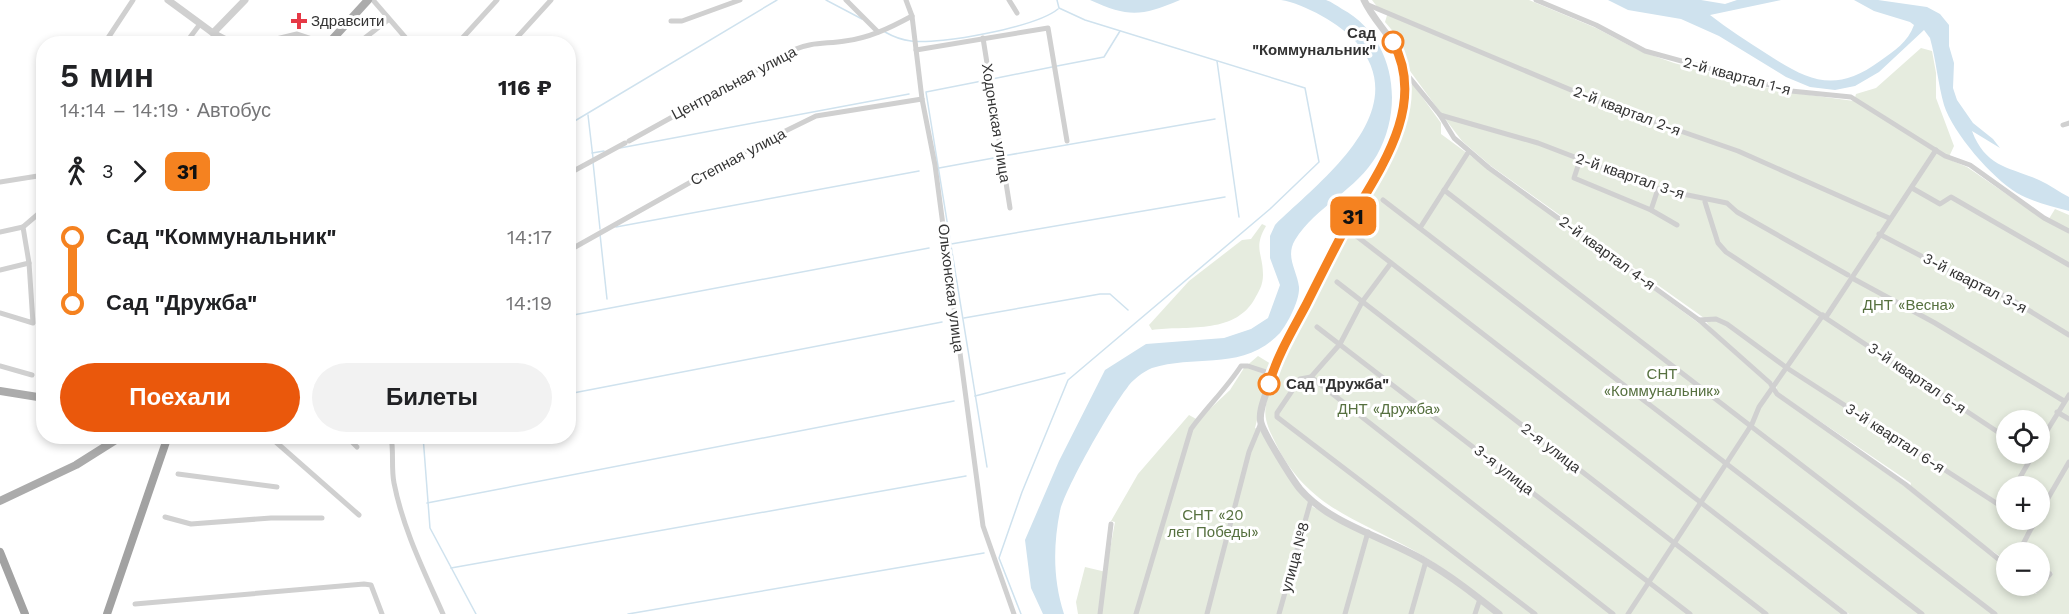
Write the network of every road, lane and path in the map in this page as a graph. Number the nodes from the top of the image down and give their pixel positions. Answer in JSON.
{"nodes":[{"id":1,"x":133,"y":0,"type":"edge"},
{"id":2,"x":168,"y":0,"type":"edge"},
{"id":3,"x":244,"y":0,"type":"edge"},
{"id":4,"x":370,"y":0,"type":"edge"},
{"id":5,"x":497,"y":0,"type":"edge"},
{"id":6,"x":552,"y":0,"type":"edge"},
{"id":7,"x":740,"y":0,"type":"edge"},
{"id":8,"x":846,"y":0,"type":"edge"},
{"id":9,"x":906,"y":0,"type":"edge"},
{"id":10,"x":1009,"y":0,"type":"edge"},
{"id":11,"x":1536,"y":0,"type":"edge"},
{"id":12,"x":1365,"y":2,"type":"edge"},
{"id":13,"x":1017,"y":12,"type":"dead end"},
{"id":14,"x":912,"y":16,"type":"junction"},
{"id":15,"x":388,"y":20,"type":"junction"},
{"id":16,"x":671,"y":21,"type":"dead end"},
{"id":17,"x":200,"y":24,"type":"junction"},
{"id":18,"x":878,"y":32,"type":"junction"},
{"id":19,"x":213,"y":33,"type":"junction"},
{"id":20,"x":109,"y":36,"type":"edge"},
{"id":21,"x":191,"y":36,"type":"edge"},
{"id":22,"x":216,"y":36,"type":"edge"},
{"id":23,"x":334,"y":36,"type":"edge"},
{"id":24,"x":367,"y":36,"type":"edge"},
{"id":25,"x":403,"y":36,"type":"edge"},
{"id":26,"x":465,"y":36,"type":"edge"},
{"id":27,"x":518,"y":36,"type":"edge"},
{"id":28,"x":982,"y":38,"type":"junction"},
{"id":29,"x":916,"y":50,"type":"junction"},
{"id":30,"x":1405,"y":72,"type":"junction"},
{"id":31,"x":922,"y":99,"type":"junction"},
{"id":32,"x":1440,"y":115,"type":"junction"},
{"id":33,"x":1067,"y":141,"type":"dead end"},
{"id":34,"x":1936,"y":150,"type":"junction"},
{"id":35,"x":1469,"y":151,"type":"junction"},
{"id":36,"x":1580,"y":160,"type":"dead end"},
{"id":37,"x":576,"y":170,"type":"edge"},
{"id":38,"x":36,"y":176,"type":"edge"},
{"id":39,"x":0,"y":182,"type":"edge"},
{"id":40,"x":1912,"y":188,"type":"junction"},
{"id":41,"x":1658,"y":189,"type":"junction"},
{"id":42,"x":1444,"y":190,"type":"junction"},
{"id":43,"x":1383,"y":200,"type":"dead end"},
{"id":44,"x":1705,"y":202,"type":"dead end"},
{"id":45,"x":1010,"y":208,"type":"dead end"},
{"id":46,"x":1652,"y":210,"type":"junction"},
{"id":47,"x":36,"y":216,"type":"edge"},
{"id":48,"x":1889,"y":218,"type":"junction"},
{"id":49,"x":1677,"y":225,"type":"dead end"},
{"id":50,"x":23,"y":227,"type":"junction"},
{"id":51,"x":1346,"y":228,"type":"junction"},
{"id":52,"x":1420,"y":228,"type":"junction"},
{"id":53,"x":2069,"y":231,"type":"edge"},
{"id":54,"x":0,"y":232,"type":"edge"},
{"id":55,"x":1879,"y":234,"type":"junction"},
{"id":56,"x":576,"y":247,"type":"edge"},
{"id":57,"x":30,"y":263,"type":"junction"},
{"id":58,"x":1391,"y":263,"type":"junction"},
{"id":59,"x":2069,"y":266,"type":"edge"},
{"id":60,"x":0,"y":270,"type":"edge"},
{"id":61,"x":1850,"y":277,"type":"junction"},
{"id":62,"x":1337,"y":282,"type":"dead end"},
{"id":63,"x":1362,"y":302,"type":"junction"},
{"id":64,"x":0,"y":313,"type":"edge"},
{"id":65,"x":1825,"y":316,"type":"junction"},
{"id":66,"x":1699,"y":320,"type":"junction"},
{"id":67,"x":1317,"y":327,"type":"dead end"},
{"id":68,"x":2069,"y":335,"type":"edge"},
{"id":69,"x":1340,"y":344,"type":"junction"},
{"id":70,"x":0,"y":366,"type":"edge"},
{"id":71,"x":1787,"y":369,"type":"junction"},
{"id":72,"x":1272,"y":374,"type":"junction"},
{"id":73,"x":32,"y":375,"type":"dead end"},
{"id":74,"x":1311,"y":377,"type":"junction"},
{"id":75,"x":1772,"y":387,"type":"junction"},
{"id":76,"x":0,"y":391,"type":"edge"},
{"id":77,"x":2069,"y":396,"type":"edge"},
{"id":78,"x":36,"y":397,"type":"edge"},
{"id":79,"x":2064,"y":401,"type":"junction"},
{"id":80,"x":2057,"y":412,"type":"junction"},
{"id":81,"x":2069,"y":419,"type":"edge"},
{"id":82,"x":1261,"y":423,"type":"junction"},
{"id":83,"x":1752,"y":424,"type":"junction"},
{"id":84,"x":2050,"y":424,"type":"edge"},
{"id":85,"x":1996,"y":431,"type":"edge"},
{"id":86,"x":109,"y":444,"type":"edge"},
{"id":87,"x":165,"y":444,"type":"edge"},
{"id":88,"x":278,"y":444,"type":"edge"},
{"id":89,"x":354,"y":444,"type":"edge"},
{"id":90,"x":391,"y":444,"type":"edge"},
{"id":91,"x":357,"y":447,"type":"dead end"},
{"id":92,"x":2069,"y":462,"type":"edge"},
{"id":93,"x":1726,"y":463,"type":"junction"},
{"id":94,"x":178,"y":474,"type":"dead end"},
{"id":95,"x":277,"y":487,"type":"dead end"},
{"id":96,"x":2050,"y":495,"type":"edge"},
{"id":97,"x":1311,"y":500,"type":"junction"},
{"id":98,"x":0,"y":501,"type":"edge"},
{"id":99,"x":1700,"y":502,"type":"junction"},
{"id":100,"x":1996,"y":502,"type":"edge"},
{"id":101,"x":359,"y":515,"type":"dead end"},
{"id":102,"x":165,"y":517,"type":"dead end"},
{"id":103,"x":322,"y":518,"type":"dead end"},
{"id":104,"x":1111,"y":524,"type":"dead end"},
{"id":105,"x":1368,"y":532,"type":"junction"},
{"id":106,"x":1673,"y":542,"type":"junction"},
{"id":107,"x":0,"y":552,"type":"edge"},
{"id":108,"x":1996,"y":557,"type":"edge"},
{"id":109,"x":1426,"y":561,"type":"junction"},
{"id":110,"x":1647,"y":581,"type":"junction"},
{"id":111,"x":1480,"y":599,"type":"junction"},
{"id":112,"x":135,"y":604,"type":"dead end"},
{"id":113,"x":24,"y":612,"type":"edge"},
{"id":114,"x":107,"y":614,"type":"edge"},
{"id":115,"x":382,"y":614,"type":"edge"},
{"id":116,"x":443,"y":614,"type":"edge"},
{"id":117,"x":1014,"y":614,"type":"edge"},
{"id":118,"x":1100,"y":614,"type":"edge"},
{"id":119,"x":1136,"y":614,"type":"edge"},
{"id":120,"x":1207,"y":614,"type":"edge"},
{"id":121,"x":1280,"y":614,"type":"edge"},
{"id":122,"x":1345,"y":614,"type":"edge"},
{"id":123,"x":1411,"y":614,"type":"edge"},
{"id":124,"x":1475,"y":614,"type":"edge"},
{"id":125,"x":1499,"y":614,"type":"edge"},
{"id":126,"x":1535,"y":614,"type":"edge"},
{"id":127,"x":1612,"y":614,"type":"edge"},
{"id":128,"x":1628,"y":614,"type":"edge"},
{"id":129,"x":1690,"y":614,"type":"edge"},
{"id":130,"x":1766,"y":614,"type":"edge"},
{"id":131,"x":1845,"y":614,"type":"edge"},
{"id":132,"x":1922,"y":614,"type":"edge"},
{"id":133,"x":1995,"y":614,"type":"edge"}],
"edges":[{"from":1,"to":20,"type":"street"},
{"from":2,"to":17,"type":"street"},
{"from":3,"to":19,"type":"street"},
{"from":4,"to":15,"type":"street"},
{"from":4,"to":23,"type":"main road"},
{"from":5,"to":26,"type":"street"},
{"from":6,"to":27,"type":"street"},
{"from":7,"to":16,"type":"street"},
{"from":8,"to":18,"type":"street"},
{"from":9,"to":14,"type":"street","name":"Ольхонская улица"},
{"from":10,"to":13,"type":"street"},
{"from":11,"to":34,"type":"street","name":"2-й квартал 1-я"},
{"from":12,"to":30,"type":"street"},
{"from":12,"to":48,"type":"street","name":"2-й квартал 2-я"},
{"from":14,"to":18,"type":"street","name":"Центральная улица"},
{"from":14,"to":29,"type":"street","name":"Ольхонская улица"},
{"from":15,"to":24,"type":"street"},
{"from":15,"to":25,"type":"street"},
{"from":17,"to":19,"type":"street"},
{"from":17,"to":21,"type":"street"},
{"from":18,"to":37,"type":"street","name":"Центральная улица"},
{"from":19,"to":22,"type":"street"},
{"from":28,"to":29,"type":"street"},
{"from":28,"to":33,"type":"street"},
{"from":28,"to":45,"type":"street","name":"Ходонская улица"},
{"from":29,"to":31,"type":"street","name":"Ольхонская улица"},
{"from":30,"to":32,"type":"street"},
{"from":30,"to":51,"type":"street"},
{"from":31,"to":56,"type":"street","name":"Степная улица"},
{"from":31,"to":117,"type":"street","name":"Ольхонская улица"},
{"from":32,"to":35,"type":"street","name":"2-й квартал 4-я"},
{"from":32,"to":41,"type":"street","name":"2-й квартал 3-я"},
{"from":34,"to":40,"type":"street"},
{"from":34,"to":53,"type":"street","name":"2-й квартал 1-я"},
{"from":35,"to":42,"type":"street"},
{"from":35,"to":66,"type":"street","name":"2-й квартал 4-я"},
{"from":36,"to":46,"type":"street","name":"2-й квартал 3-я"},
{"from":38,"to":39,"type":"street"},
{"from":40,"to":48,"type":"street"},
{"from":40,"to":59,"type":"street"},
{"from":41,"to":46,"type":"street"},
{"from":41,"to":61,"type":"street","name":"2-й квартал 3-я"},
{"from":42,"to":52,"type":"street"},
{"from":42,"to":83,"type":"street"},
{"from":43,"to":52,"type":"street"},
{"from":44,"to":65,"type":"street"},
{"from":46,"to":49,"type":"street","name":"2-й квартал 3-я"},
{"from":47,"to":50,"type":"street"},
{"from":48,"to":55,"type":"street"},
{"from":50,"to":54,"type":"street"},
{"from":50,"to":57,"type":"street"},
{"from":51,"to":58,"type":"street"},
{"from":51,"to":72,"type":"street"},
{"from":52,"to":93,"type":"street"},
{"from":55,"to":61,"type":"street"},
{"from":55,"to":68,"type":"street","name":"3-й квартал 3-я"},
{"from":57,"to":60,"type":"street"},
{"from":57,"to":64,"type":"street"},
{"from":58,"to":63,"type":"street"},
{"from":58,"to":99,"type":"street"},
{"from":61,"to":65,"type":"street"},
{"from":61,"to":79,"type":"street","name":"2-й квартал 3-я"},
{"from":62,"to":63,"type":"street","name":"2-я улица"},
{"from":63,"to":69,"type":"street"},
{"from":63,"to":106,"type":"street","name":"2-я улица"},
{"from":65,"to":71,"type":"street"},
{"from":65,"to":85,"type":"street","name":"3-й квартал 5-я"},
{"from":66,"to":71,"type":"street","name":"2-й квартал 4-я"},
{"from":66,"to":75,"type":"street"},
{"from":67,"to":69,"type":"street","name":"3-я улица"},
{"from":69,"to":74,"type":"street"},
{"from":69,"to":110,"type":"street","name":"3-я улица"},
{"from":70,"to":73,"type":"street"},
{"from":71,"to":75,"type":"street"},
{"from":71,"to":100,"type":"street","name":"3-й квартал 6-я"},
{"from":72,"to":82,"type":"street"},
{"from":72,"to":119,"type":"street"},
{"from":74,"to":126,"type":"street"},
{"from":74,"to":127,"type":"street"},
{"from":75,"to":83,"type":"street"},
{"from":75,"to":108,"type":"street"},
{"from":76,"to":78,"type":"main road"},
{"from":77,"to":79,"type":"street"},
{"from":79,"to":80,"type":"street"},
{"from":80,"to":81,"type":"street"},
{"from":80,"to":84,"type":"street"},
{"from":82,"to":97,"type":"street"},
{"from":82,"to":120,"type":"street"},
{"from":83,"to":93,"type":"street"},
{"from":83,"to":133,"type":"street"},
{"from":86,"to":98,"type":"main road"},
{"from":87,"to":114,"type":"highway"},
{"from":88,"to":101,"type":"street"},
{"from":89,"to":91,"type":"street"},
{"from":90,"to":116,"type":"street"},
{"from":92,"to":96,"type":"street"},
{"from":93,"to":99,"type":"street"},
{"from":93,"to":132,"type":"street"},
{"from":94,"to":95,"type":"street"},
{"from":97,"to":105,"type":"street"},
{"from":97,"to":121,"type":"street","name":"улица №8"},
{"from":99,"to":106,"type":"street"},
{"from":99,"to":131,"type":"street"},
{"from":102,"to":103,"type":"street"},
{"from":104,"to":118,"type":"street"},
{"from":105,"to":109,"type":"street"},
{"from":105,"to":122,"type":"street"},
{"from":106,"to":110,"type":"street"},
{"from":106,"to":130,"type":"street","name":"2-я улица"},
{"from":107,"to":113,"type":"highway"},
{"from":109,"to":111,"type":"street"},
{"from":109,"to":123,"type":"street"},
{"from":110,"to":128,"type":"street"},
{"from":110,"to":129,"type":"street","name":"3-я улица"},
{"from":111,"to":124,"type":"street"},
{"from":111,"to":125,"type":"street"},
{"from":112,"to":115,"type":"street"}]}
